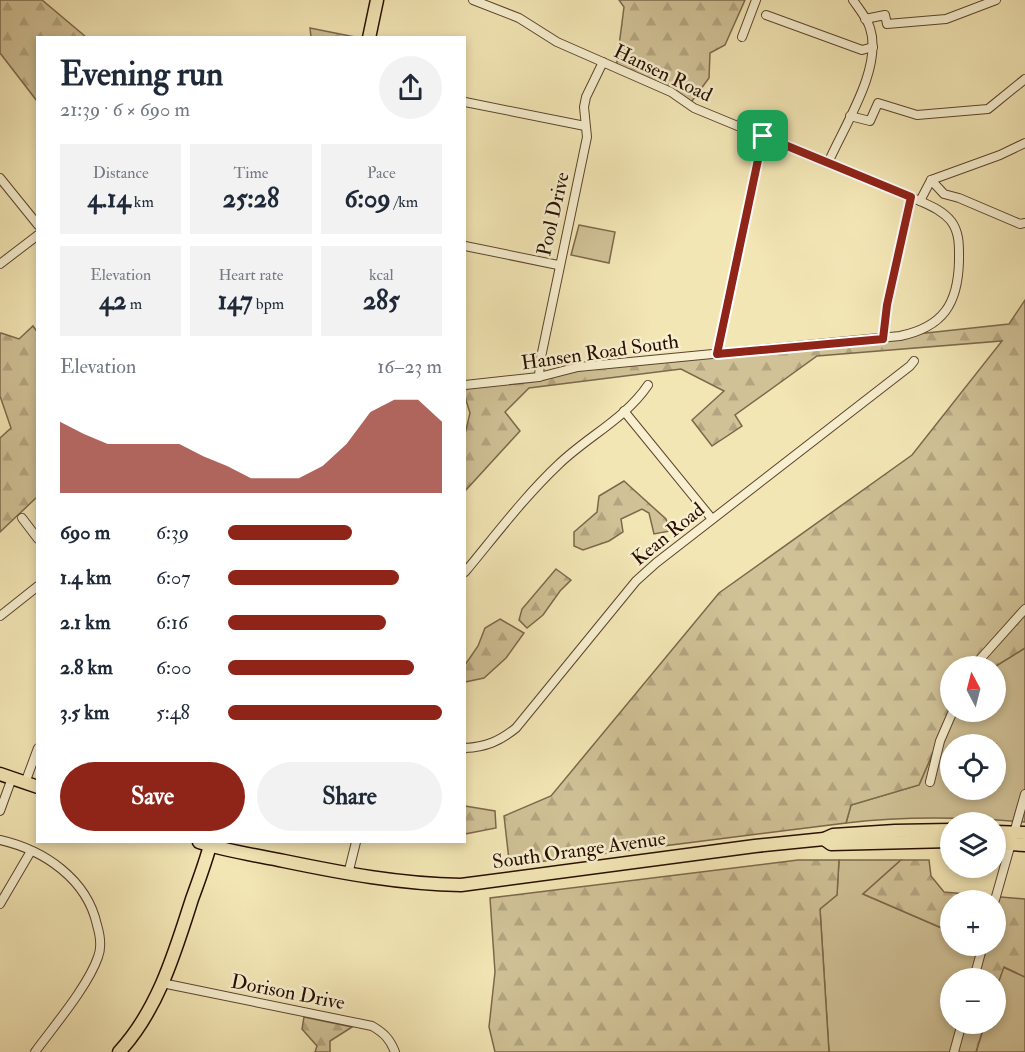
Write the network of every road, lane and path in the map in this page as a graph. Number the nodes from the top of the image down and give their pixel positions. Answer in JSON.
{"nodes":[{"id":1,"x":377,"y":0,"type":"edge"},
{"id":2,"x":473,"y":0,"type":"edge"},
{"id":3,"x":756,"y":0,"type":"edge"},
{"id":4,"x":854,"y":0,"type":"edge"},
{"id":5,"x":996,"y":0,"type":"edge"},
{"id":6,"x":766,"y":15,"type":"dead end"},
{"id":7,"x":865,"y":19,"type":"junction"},
{"id":8,"x":369,"y":36,"type":"edge"},
{"id":9,"x":742,"y":36,"type":"dead end"},
{"id":10,"x":873,"y":46,"type":"junction"},
{"id":11,"x":603,"y":62,"type":"junction"},
{"id":12,"x":1025,"y":79,"type":"edge"},
{"id":13,"x":466,"y":102,"type":"edge"},
{"id":14,"x":850,"y":116,"type":"junction"},
{"id":15,"x":585,"y":126,"type":"junction"},
{"id":16,"x":763,"y":136,"type":"junction"},
{"id":17,"x":1025,"y":143,"type":"edge"},
{"id":18,"x":828,"y":163,"type":"junction"},
{"id":19,"x":0,"y":178,"type":"edge"},
{"id":20,"x":931,"y":180,"type":"junction"},
{"id":21,"x":911,"y":197,"type":"junction"},
{"id":22,"x":920,"y":201,"type":"junction"},
{"id":23,"x":36,"y":223,"type":"edge"},
{"id":24,"x":1025,"y":223,"type":"edge"},
{"id":25,"x":36,"y":237,"type":"edge"},
{"id":26,"x":466,"y":246,"type":"edge"},
{"id":27,"x":0,"y":264,"type":"edge"},
{"id":28,"x":558,"y":265,"type":"junction"},
{"id":29,"x":883,"y":339,"type":"junction"},
{"id":30,"x":717,"y":354,"type":"junction"},
{"id":31,"x":914,"y":361,"type":"dead end"},
{"id":32,"x":539,"y":377,"type":"junction"},
{"id":33,"x":466,"y":385,"type":"edge"},
{"id":34,"x":648,"y":385,"type":"dead end"},
{"id":35,"x":624,"y":411,"type":"junction"},
{"id":36,"x":22,"y":518,"type":"dead end"},
{"id":37,"x":712,"y":519,"type":"junction"},
{"id":38,"x":36,"y":536,"type":"edge"},
{"id":39,"x":466,"y":571,"type":"edge"},
{"id":40,"x":36,"y":588,"type":"edge"},
{"id":41,"x":1025,"y":609,"type":"edge"},
{"id":42,"x":0,"y":616,"type":"edge"},
{"id":43,"x":983,"y":656,"type":"edge"},
{"id":44,"x":948,"y":722,"type":"edge"},
{"id":45,"x":466,"y":748,"type":"edge"},
{"id":46,"x":36,"y":759,"type":"edge"},
{"id":47,"x":6,"y":776,"type":"edge"},
{"id":48,"x":930,"y":782,"type":"dead end"},
{"id":49,"x":31,"y":785,"type":"edge"},
{"id":50,"x":1025,"y":794,"type":"edge"},
{"id":51,"x":0,"y":811,"type":"edge"},
{"id":52,"x":940,"y":831,"type":"edge"},
{"id":53,"x":1016,"y":836,"type":"edge"},
{"id":54,"x":824,"y":839,"type":"junction"},
{"id":55,"x":0,"y":840,"type":"edge"},
{"id":56,"x":940,"y":841,"type":"edge"},
{"id":57,"x":207,"y":843,"type":"edge"},
{"id":58,"x":356,"y":843,"type":"edge"},
{"id":59,"x":1025,"y":845,"type":"edge"},
{"id":60,"x":31,"y":850,"type":"junction"},
{"id":61,"x":348,"y":874,"type":"junction"},
{"id":62,"x":999,"y":890,"type":"edge"},
{"id":63,"x":0,"y":904,"type":"edge"},
{"id":64,"x":162,"y":983,"type":"junction"},
{"id":65,"x":959,"y":1034,"type":"edge"},
{"id":66,"x":35,"y":1052,"type":"edge"},
{"id":67,"x":119,"y":1052,"type":"edge"},
{"id":68,"x":395,"y":1052,"type":"edge"},
{"id":69,"x":954,"y":1052,"type":"edge"}],
"edges":[{"from":1,"to":8,"type":"main road"},
{"from":2,"to":11,"type":"street","name":"Hansen Road"},
{"from":3,"to":9,"type":"street"},
{"from":4,"to":7,"type":"street"},
{"from":5,"to":7,"type":"street"},
{"from":6,"to":10,"type":"street"},
{"from":7,"to":10,"type":"street"},
{"from":10,"to":14,"type":"street"},
{"from":11,"to":15,"type":"street","name":"Pool Drive"},
{"from":11,"to":16,"type":"street","name":"Hansen Road"},
{"from":12,"to":14,"type":"street"},
{"from":13,"to":15,"type":"street"},
{"from":14,"to":18,"type":"street"},
{"from":15,"to":28,"type":"street","name":"Pool Drive"},
{"from":16,"to":18,"type":"street","name":"Hansen Road"},
{"from":16,"to":30,"type":"street"},
{"from":17,"to":20,"type":"street"},
{"from":18,"to":21,"type":"street","name":"Hansen Road"},
{"from":19,"to":23,"type":"street"},
{"from":20,"to":22,"type":"street"},
{"from":20,"to":24,"type":"street"},
{"from":21,"to":22,"type":"street","name":"Hansen Road"},
{"from":21,"to":29,"type":"street"},
{"from":22,"to":29,"type":"street","name":"Hansen Road"},
{"from":25,"to":27,"type":"street"},
{"from":26,"to":28,"type":"street"},
{"from":28,"to":32,"type":"street","name":"Pool Drive"},
{"from":29,"to":30,"type":"street","name":"Hansen Road South"},
{"from":30,"to":32,"type":"street","name":"Hansen Road South"},
{"from":31,"to":37,"type":"street","name":"Kean Road"},
{"from":32,"to":33,"type":"street","name":"Hansen Road South"},
{"from":34,"to":35,"type":"street"},
{"from":35,"to":37,"type":"street"},
{"from":35,"to":39,"type":"street"},
{"from":36,"to":38,"type":"street"},
{"from":37,"to":45,"type":"street","name":"Kean Road"},
{"from":40,"to":42,"type":"street"},
{"from":41,"to":43,"type":"street"},
{"from":44,"to":48,"type":"street"},
{"from":46,"to":49,"type":"street"},
{"from":47,"to":49,"type":"main road"},
{"from":47,"to":51,"type":"street"},
{"from":50,"to":53,"type":"street"},
{"from":52,"to":54,"type":"main road","name":"South Orange Avenue"},
{"from":53,"to":59,"type":"main road"},
{"from":53,"to":62,"type":"street"},
{"from":54,"to":56,"type":"main road","name":"South Orange Avenue"},
{"from":54,"to":61,"type":"main road","name":"South Orange Avenue"},
{"from":55,"to":60,"type":"street"},
{"from":57,"to":61,"type":"main road","name":"South Orange Avenue"},
{"from":57,"to":64,"type":"main road"},
{"from":58,"to":61,"type":"street"},
{"from":60,"to":63,"type":"street"},
{"from":60,"to":66,"type":"street"},
{"from":64,"to":67,"type":"main road"},
{"from":64,"to":68,"type":"street","name":"Dorison Drive"},
{"from":65,"to":69,"type":"street"}]}
